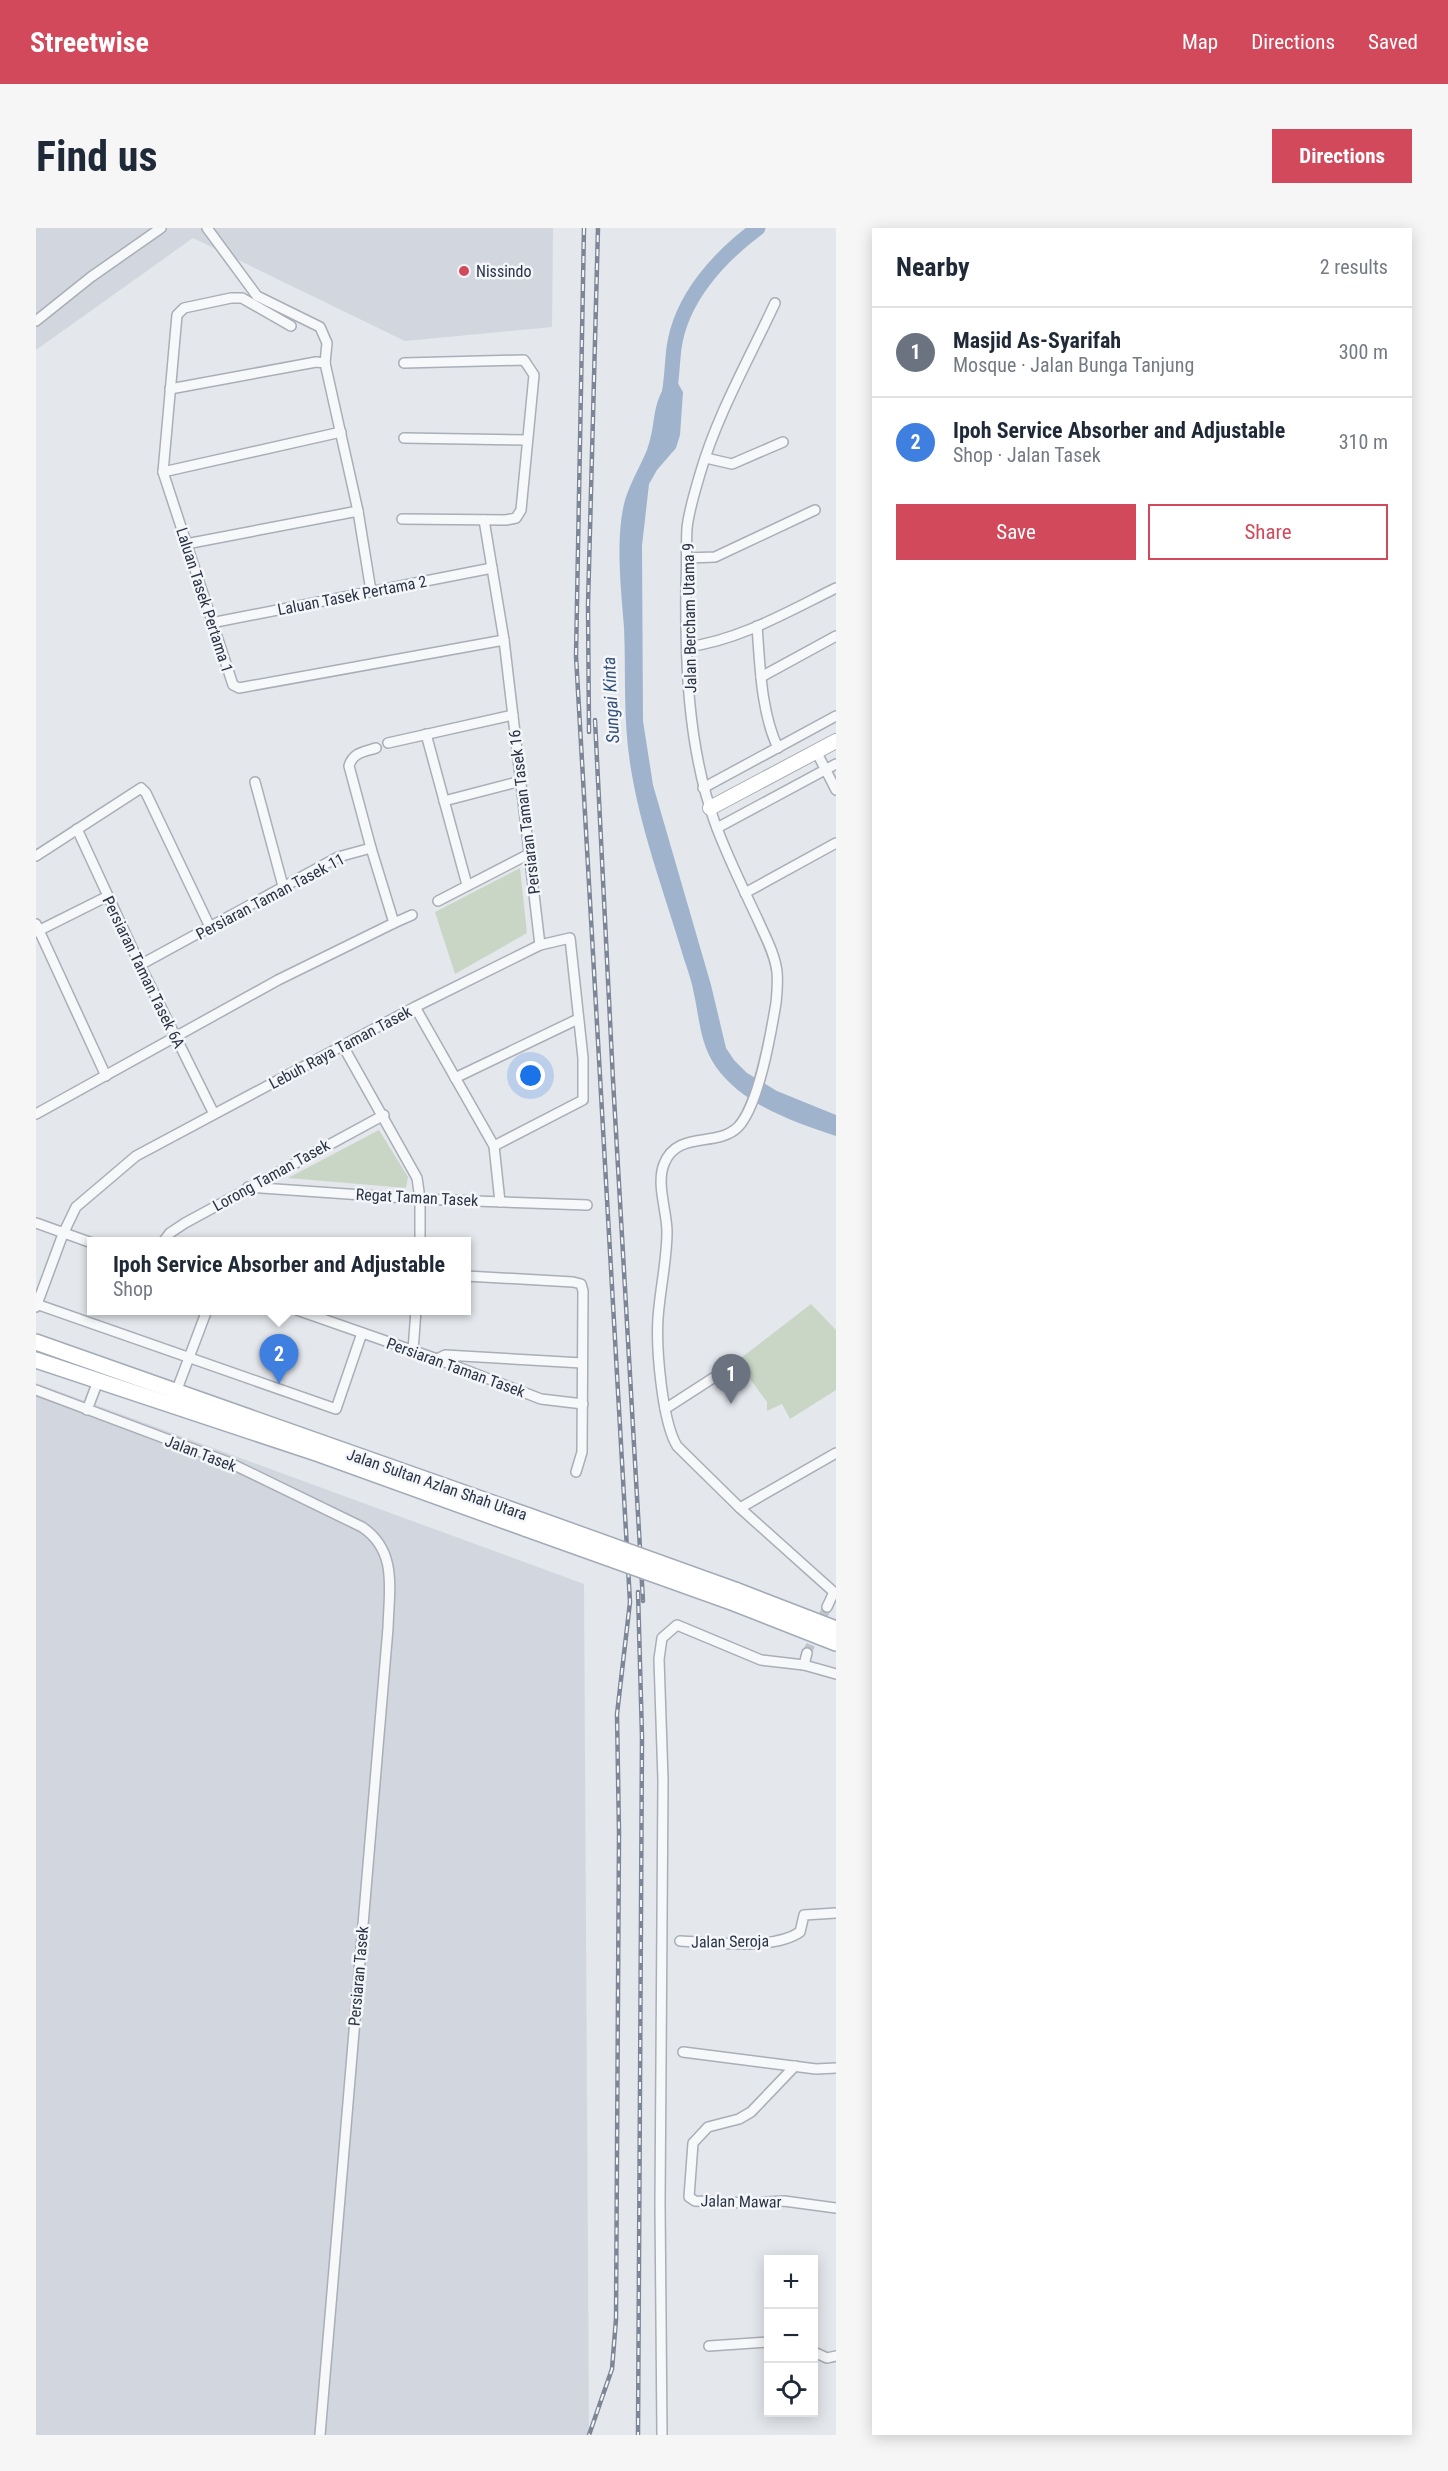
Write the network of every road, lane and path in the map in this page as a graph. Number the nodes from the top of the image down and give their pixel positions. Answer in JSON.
{"nodes":[{"id":1,"x":161,"y":228,"type":"edge"},
{"id":2,"x":207,"y":228,"type":"edge"},
{"id":3,"x":775,"y":303,"type":"dead end"},
{"id":4,"x":36,"y":321,"type":"edge"},
{"id":5,"x":291,"y":326,"type":"dead end"},
{"id":6,"x":325,"y":363,"type":"junction"},
{"id":7,"x":404,"y":363,"type":"dead end"},
{"id":8,"x":170,"y":389,"type":"junction"},
{"id":9,"x":341,"y":432,"type":"junction"},
{"id":10,"x":404,"y":438,"type":"dead end"},
{"id":11,"x":528,"y":440,"type":"junction"},
{"id":12,"x":783,"y":442,"type":"dead end"},
{"id":13,"x":706,"y":458,"type":"junction"},
{"id":14,"x":163,"y":472,"type":"junction"},
{"id":15,"x":815,"y":510,"type":"dead end"},
{"id":16,"x":358,"y":511,"type":"junction"},
{"id":17,"x":402,"y":519,"type":"dead end"},
{"id":18,"x":484,"y":520,"type":"junction"},
{"id":19,"x":186,"y":544,"type":"junction"},
{"id":20,"x":687,"y":558,"type":"junction"},
{"id":21,"x":492,"y":568,"type":"junction"},
{"id":22,"x":836,"y":588,"type":"edge"},
{"id":23,"x":371,"y":591,"type":"junction"},
{"id":24,"x":211,"y":623,"type":"junction"},
{"id":25,"x":757,"y":626,"type":"junction"},
{"id":26,"x":836,"y":636,"type":"edge"},
{"id":27,"x":504,"y":640,"type":"junction"},
{"id":28,"x":687,"y":648,"type":"junction"},
{"id":29,"x":761,"y":677,"type":"junction"},
{"id":30,"x":513,"y":715,"type":"junction"},
{"id":31,"x":836,"y":716,"type":"edge"},
{"id":32,"x":426,"y":734,"type":"junction"},
{"id":33,"x":836,"y":741,"type":"edge"},
{"id":34,"x":388,"y":743,"type":"dead end"},
{"id":35,"x":376,"y":748,"type":"dead end"},
{"id":36,"x":778,"y":748,"type":"junction"},
{"id":37,"x":816,"y":751,"type":"junction"},
{"id":38,"x":836,"y":764,"type":"edge"},
{"id":39,"x":825,"y":770,"type":"junction"},
{"id":40,"x":521,"y":781,"type":"junction"},
{"id":41,"x":255,"y":782,"type":"dead end"},
{"id":42,"x":703,"y":788,"type":"junction"},
{"id":43,"x":836,"y":790,"type":"edge"},
{"id":44,"x":444,"y":801,"type":"junction"},
{"id":45,"x":710,"y":808,"type":"junction"},
{"id":46,"x":717,"y":828,"type":"junction"},
{"id":47,"x":77,"y":829,"type":"junction"},
{"id":48,"x":836,"y":843,"type":"edge"},
{"id":49,"x":371,"y":848,"type":"junction"},
{"id":50,"x":529,"y":854,"type":"junction"},
{"id":51,"x":36,"y":856,"type":"edge"},
{"id":52,"x":467,"y":885,"type":"junction"},
{"id":53,"x":283,"y":886,"type":"junction"},
{"id":54,"x":745,"y":892,"type":"junction"},
{"id":55,"x":108,"y":896,"type":"junction"},
{"id":56,"x":438,"y":901,"type":"dead end"},
{"id":57,"x":412,"y":915,"type":"dead end"},
{"id":58,"x":394,"y":923,"type":"junction"},
{"id":59,"x":210,"y":927,"type":"junction"},
{"id":60,"x":37,"y":929,"type":"edge"},
{"id":61,"x":540,"y":945,"type":"junction"},
{"id":62,"x":140,"y":965,"type":"junction"},
{"id":63,"x":415,"y":1007,"type":"junction"},
{"id":64,"x":578,"y":1019,"type":"junction"},
{"id":65,"x":176,"y":1038,"type":"junction"},
{"id":66,"x":343,"y":1046,"type":"junction"},
{"id":67,"x":106,"y":1076,"type":"junction"},
{"id":68,"x":455,"y":1078,"type":"junction"},
{"id":69,"x":36,"y":1114,"type":"edge"},
{"id":70,"x":214,"y":1114,"type":"junction"},
{"id":71,"x":384,"y":1115,"type":"junction"},
{"id":72,"x":494,"y":1146,"type":"junction"},
{"id":73,"x":248,"y":1187,"type":"junction"},
{"id":74,"x":420,"y":1199,"type":"junction"},
{"id":75,"x":500,"y":1202,"type":"junction"},
{"id":76,"x":587,"y":1205,"type":"dead end"},
{"id":77,"x":36,"y":1223,"type":"edge"},
{"id":78,"x":63,"y":1234,"type":"junction"},
{"id":79,"x":167,"y":1237,"type":"edge"},
{"id":80,"x":420,"y":1237,"type":"edge"},
{"id":81,"x":87,"y":1241,"type":"edge"},
{"id":82,"x":471,"y":1276,"type":"edge"},
{"id":83,"x":36,"y":1305,"type":"edge"},
{"id":84,"x":205,"y":1315,"type":"edge"},
{"id":85,"x":309,"y":1315,"type":"edge"},
{"id":86,"x":416,"y":1315,"type":"edge"},
{"id":87,"x":362,"y":1333,"type":"junction"},
{"id":88,"x":36,"y":1342,"type":"edge"},
{"id":89,"x":413,"y":1352,"type":"junction"},
{"id":90,"x":189,"y":1358,"type":"junction"},
{"id":91,"x":437,"y":1359,"type":"junction"},
{"id":92,"x":479,"y":1359,"type":"junction"},
{"id":93,"x":36,"y":1360,"type":"edge"},
{"id":94,"x":582,"y":1363,"type":"junction"},
{"id":95,"x":727,"y":1369,"type":"dead end"},
{"id":96,"x":471,"y":1372,"type":"junction"},
{"id":97,"x":98,"y":1381,"type":"junction"},
{"id":98,"x":36,"y":1390,"type":"edge"},
{"id":99,"x":176,"y":1392,"type":"junction"},
{"id":100,"x":583,"y":1404,"type":"junction"},
{"id":101,"x":665,"y":1409,"type":"junction"},
{"id":102,"x":87,"y":1410,"type":"junction"},
{"id":103,"x":836,"y":1453,"type":"edge"},
{"id":104,"x":576,"y":1472,"type":"dead end"},
{"id":105,"x":740,"y":1508,"type":"junction"},
{"id":106,"x":528,"y":1523,"type":"junction"},
{"id":107,"x":362,"y":1527,"type":"joint"},
{"id":108,"x":835,"y":1593,"type":"edge"},
{"id":109,"x":734,"y":1596,"type":"junction"},
{"id":110,"x":827,"y":1607,"type":"tunnel mouth"},
{"id":111,"x":836,"y":1629,"type":"edge"},
{"id":112,"x":836,"y":1642,"type":"edge"},
{"id":113,"x":807,"y":1653,"type":"tunnel mouth"},
{"id":114,"x":804,"y":1665,"type":"junction"},
{"id":115,"x":836,"y":1674,"type":"edge"},
{"id":116,"x":836,"y":1913,"type":"edge"},
{"id":117,"x":680,"y":1941,"type":"dead end"},
{"id":118,"x":683,"y":2052,"type":"dead end"},
{"id":119,"x":795,"y":2067,"type":"junction"},
{"id":120,"x":836,"y":2068,"type":"edge"},
{"id":121,"x":836,"y":2208,"type":"edge"},
{"id":122,"x":764,"y":2342,"type":"edge"},
{"id":123,"x":709,"y":2346,"type":"dead end"},
{"id":124,"x":818,"y":2354,"type":"edge"},
{"id":125,"x":836,"y":2356,"type":"edge"},
{"id":126,"x":320,"y":2435,"type":"edge"},
{"id":127,"x":662,"y":2435,"type":"edge"}],
"edges":[{"from":1,"to":4,"type":"street"},
{"from":2,"to":6,"type":"street"},
{"from":3,"to":13,"type":"street","name":"Jalan Bercham Utama 9"},
{"from":5,"to":8,"type":"street","name":"Laluan Tasek Pertama 1"},
{"from":6,"to":8,"type":"street"},
{"from":6,"to":9,"type":"street"},
{"from":7,"to":11,"type":"street"},
{"from":8,"to":14,"type":"street","name":"Laluan Tasek Pertama 1"},
{"from":9,"to":14,"type":"street"},
{"from":9,"to":16,"type":"street"},
{"from":10,"to":11,"type":"street"},
{"from":11,"to":18,"type":"street"},
{"from":12,"to":13,"type":"street"},
{"from":13,"to":20,"type":"street","name":"Jalan Bercham Utama 9"},
{"from":14,"to":19,"type":"street","name":"Laluan Tasek Pertama 1"},
{"from":15,"to":20,"type":"street"},
{"from":16,"to":19,"type":"street"},
{"from":16,"to":23,"type":"street"},
{"from":17,"to":18,"type":"street"},
{"from":18,"to":21,"type":"street","name":"Persiaran Taman Tasek 16"},
{"from":19,"to":24,"type":"street","name":"Laluan Tasek Pertama 1"},
{"from":20,"to":28,"type":"street","name":"Jalan Bercham Utama 9"},
{"from":21,"to":23,"type":"street","name":"Laluan Tasek Pertama 2"},
{"from":21,"to":27,"type":"street","name":"Persiaran Taman Tasek 16"},
{"from":22,"to":25,"type":"street"},
{"from":23,"to":24,"type":"street","name":"Laluan Tasek Pertama 2"},
{"from":24,"to":27,"type":"street","name":"Laluan Tasek Pertama 1"},
{"from":25,"to":28,"type":"street"},
{"from":25,"to":29,"type":"street"},
{"from":26,"to":29,"type":"street"},
{"from":27,"to":30,"type":"street","name":"Persiaran Taman Tasek 16"},
{"from":28,"to":42,"type":"street","name":"Jalan Bercham Utama 9"},
{"from":29,"to":36,"type":"street"},
{"from":30,"to":32,"type":"street"},
{"from":30,"to":40,"type":"street","name":"Persiaran Taman Tasek 16"},
{"from":31,"to":36,"type":"street"},
{"from":32,"to":34,"type":"street"},
{"from":32,"to":44,"type":"street"},
{"from":33,"to":37,"type":"street"},
{"from":35,"to":49,"type":"street"},
{"from":36,"to":42,"type":"street"},
{"from":37,"to":39,"type":"street"},
{"from":37,"to":45,"type":"street"},
{"from":38,"to":39,"type":"street"},
{"from":39,"to":43,"type":"street"},
{"from":39,"to":46,"type":"street"},
{"from":40,"to":44,"type":"street"},
{"from":40,"to":50,"type":"street","name":"Persiaran Taman Tasek 16"},
{"from":41,"to":53,"type":"street"},
{"from":42,"to":45,"type":"street","name":"Jalan Bercham Utama 9"},
{"from":44,"to":52,"type":"street"},
{"from":45,"to":46,"type":"street","name":"Jalan Bercham Utama 9"},
{"from":46,"to":54,"type":"street","name":"Jalan Bercham Utama 9"},
{"from":47,"to":51,"type":"street"},
{"from":47,"to":55,"type":"street","name":"Persiaran Taman Tasek 6A"},
{"from":47,"to":59,"type":"street"},
{"from":48,"to":54,"type":"street"},
{"from":49,"to":53,"type":"street","name":"Persiaran Taman Tasek 11"},
{"from":49,"to":58,"type":"street"},
{"from":50,"to":52,"type":"street"},
{"from":50,"to":61,"type":"street","name":"Persiaran Taman Tasek 16"},
{"from":52,"to":56,"type":"street"},
{"from":53,"to":59,"type":"street","name":"Persiaran Taman Tasek 11"},
{"from":54,"to":101,"type":"street","name":"Jalan Bercham Utama 9"},
{"from":55,"to":60,"type":"street"},
{"from":55,"to":62,"type":"street","name":"Persiaran Taman Tasek 6A"},
{"from":57,"to":58,"type":"street"},
{"from":58,"to":65,"type":"street"},
{"from":59,"to":62,"type":"street","name":"Persiaran Taman Tasek 11"},
{"from":60,"to":67,"type":"street"},
{"from":61,"to":63,"type":"street","name":"Lebuh Raya Taman Tasek"},
{"from":61,"to":64,"type":"street","name":"Lebuh Raya Taman Tasek"},
{"from":62,"to":65,"type":"street","name":"Persiaran Taman Tasek 6A"},
{"from":63,"to":66,"type":"street","name":"Lebuh Raya Taman Tasek"},
{"from":63,"to":68,"type":"street"},
{"from":64,"to":68,"type":"street"},
{"from":64,"to":72,"type":"street","name":"Lebuh Raya Taman Tasek"},
{"from":65,"to":67,"type":"street"},
{"from":65,"to":70,"type":"street","name":"Persiaran Taman Tasek 6A"},
{"from":66,"to":70,"type":"street","name":"Lebuh Raya Taman Tasek"},
{"from":66,"to":71,"type":"street"},
{"from":67,"to":69,"type":"street"},
{"from":68,"to":72,"type":"street"},
{"from":70,"to":78,"type":"street","name":"Lebuh Raya Taman Tasek"},
{"from":71,"to":73,"type":"street","name":"Lorong Taman Tasek"},
{"from":71,"to":74,"type":"street"},
{"from":72,"to":75,"type":"street"},
{"from":73,"to":74,"type":"street","name":"Regat Taman Tasek"},
{"from":73,"to":79,"type":"street","name":"Lorong Taman Tasek"},
{"from":74,"to":75,"type":"street","name":"Regat Taman Tasek"},
{"from":74,"to":80,"type":"street"},
{"from":75,"to":76,"type":"street","name":"Regat Taman Tasek"},
{"from":77,"to":78,"type":"street"},
{"from":78,"to":81,"type":"street"},
{"from":78,"to":83,"type":"street","name":"Lebuh Raya Taman Tasek"},
{"from":82,"to":94,"type":"street"},
{"from":83,"to":90,"type":"street"},
{"from":84,"to":90,"type":"street"},
{"from":85,"to":87,"type":"street","name":"Persiaran Taman Tasek"},
{"from":86,"to":89,"type":"street"},
{"from":87,"to":89,"type":"street","name":"Persiaran Taman Tasek"},
{"from":87,"to":90,"type":"street"},
{"from":88,"to":99,"type":"main road","name":"Jalan Sultan Azlan Shah Utara"},
{"from":89,"to":91,"type":"street","name":"Persiaran Taman Tasek"},
{"from":90,"to":99,"type":"street"},
{"from":91,"to":92,"type":"street"},
{"from":91,"to":96,"type":"street","name":"Persiaran Taman Tasek"},
{"from":92,"to":94,"type":"street"},
{"from":92,"to":96,"type":"street"},
{"from":93,"to":97,"type":"main road","name":"Jalan Sultan Azlan Shah Utara"},
{"from":94,"to":100,"type":"street"},
{"from":95,"to":101,"type":"street"},
{"from":96,"to":100,"type":"street","name":"Persiaran Taman Tasek"},
{"from":97,"to":102,"type":"street"},
{"from":97,"to":106,"type":"main road","name":"Jalan Sultan Azlan Shah Utara"},
{"from":98,"to":102,"type":"street","name":"Jalan Tasek"},
{"from":99,"to":106,"type":"main road","name":"Jalan Sultan Azlan Shah Utara"},
{"from":100,"to":104,"type":"street"},
{"from":101,"to":105,"type":"street","name":"Jalan Bercham Utama 9"},
{"from":102,"to":107,"type":"street","name":"Jalan Tasek"},
{"from":103,"to":105,"type":"street"},
{"from":105,"to":108,"type":"street"},
{"from":106,"to":109,"type":"main road","name":"Jalan Sultan Azlan Shah Utara","bridge":true},
{"from":107,"to":126,"type":"street","name":"Persiaran Tasek"},
{"from":108,"to":110,"type":"street"},
{"from":109,"to":111,"type":"main road","name":"Jalan Sultan Azlan Shah Utara"},
{"from":109,"to":112,"type":"main road","name":"Jalan Sultan Azlan Shah Utara"},
{"from":113,"to":114,"type":"street"},
{"from":114,"to":115,"type":"street"},
{"from":114,"to":127,"type":"street"},
{"from":116,"to":117,"type":"street","name":"Jalan Seroja"},
{"from":118,"to":119,"type":"street"},
{"from":119,"to":120,"type":"street"},
{"from":119,"to":121,"type":"street","name":"Jalan Mawar"},
{"from":122,"to":123,"type":"street"},
{"from":124,"to":125,"type":"street"}]}
